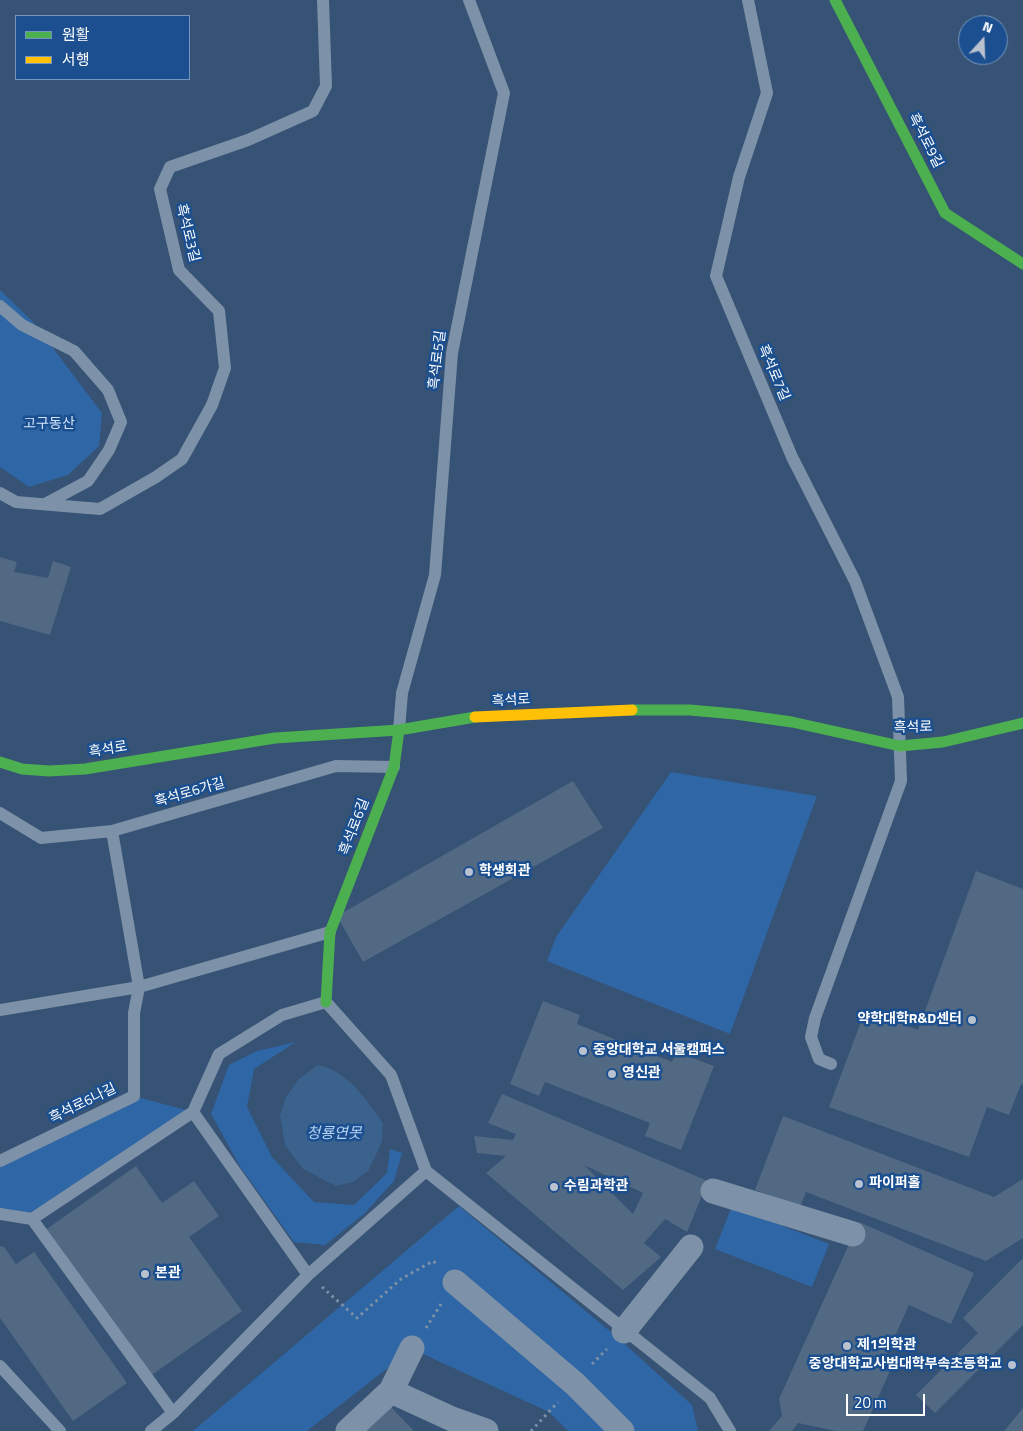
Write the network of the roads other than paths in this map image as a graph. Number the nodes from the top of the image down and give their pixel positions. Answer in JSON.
{"nodes":[{"id":1,"x":324,"y":0,"type":"edge"},
{"id":2,"x":470,"y":0,"type":"edge"},
{"id":3,"x":748,"y":0,"type":"edge"},
{"id":4,"x":835,"y":0,"type":"edge"},
{"id":5,"x":1023,"y":264,"type":"edge"},
{"id":6,"x":0,"y":306,"type":"edge"},
{"id":7,"x":0,"y":493,"type":"edge"},
{"id":8,"x":45,"y":504,"type":"junction"},
{"id":9,"x":1023,"y":723,"type":"edge"},
{"id":10,"x":399,"y":730,"type":"junction"},
{"id":11,"x":900,"y":746,"type":"junction"},
{"id":12,"x":0,"y":762,"type":"edge"},
{"id":13,"x":394,"y":767,"type":"junction"},
{"id":14,"x":0,"y":813,"type":"edge"},
{"id":15,"x":112,"y":832,"type":"junction"},
{"id":16,"x":330,"y":932,"type":"junction"},
{"id":17,"x":139,"y":987,"type":"junction"},
{"id":18,"x":326,"y":1002,"type":"junction"},
{"id":19,"x":0,"y":1010,"type":"edge"},
{"id":20,"x":831,"y":1064,"type":"dead end"},
{"id":21,"x":193,"y":1112,"type":"junction"},
{"id":22,"x":0,"y":1161,"type":"edge"},
{"id":23,"x":426,"y":1171,"type":"junction"},
{"id":24,"x":713,"y":1191,"type":"dead end"},
{"id":25,"x":0,"y":1214,"type":"edge"},
{"id":26,"x":32,"y":1219,"type":"junction"},
{"id":27,"x":853,"y":1234,"type":"dead end"},
{"id":28,"x":690,"y":1247,"type":"dead end"},
{"id":29,"x":308,"y":1275,"type":"junction"},
{"id":30,"x":455,"y":1282,"type":"road end"},
{"id":31,"x":624,"y":1330,"type":"junction"},
{"id":32,"x":412,"y":1348,"type":"road end"},
{"id":33,"x":0,"y":1366,"type":"edge"},
{"id":34,"x":391,"y":1391,"type":"junction"},
{"id":35,"x":173,"y":1413,"type":"junction"},
{"id":36,"x":60,"y":1431,"type":"edge"},
{"id":37,"x":151,"y":1431,"type":"edge"},
{"id":38,"x":348,"y":1431,"type":"edge"},
{"id":39,"x":486,"y":1431,"type":"edge"},
{"id":40,"x":622,"y":1431,"type":"edge"},
{"id":41,"x":730,"y":1431,"type":"edge"}],
"edges":[{"from":1,"to":8,"type":"lane","name":"흑석로3길"},
{"from":2,"to":10,"type":"lane","name":"흑석로5길"},
{"from":3,"to":11,"type":"lane","name":"흑석로7길"},
{"from":4,"to":5,"type":"street","name":"흑석로9길"},
{"from":6,"to":8,"type":"lane"},
{"from":7,"to":8,"type":"lane","name":"흑석로3길"},
{"from":9,"to":11,"type":"street","name":"흑석로"},
{"from":10,"to":11,"type":"street","name":"흑석로"},
{"from":10,"to":12,"type":"street","name":"흑석로"},
{"from":10,"to":13,"type":"street","name":"흑석로6길"},
{"from":11,"to":20,"type":"lane","name":"흑석로7길"},
{"from":13,"to":15,"type":"lane","name":"흑석로6가길"},
{"from":13,"to":16,"type":"street","name":"흑석로6길"},
{"from":14,"to":15,"type":"lane","name":"흑석로6가길"},
{"from":15,"to":17,"type":"lane"},
{"from":16,"to":17,"type":"lane"},
{"from":16,"to":18,"type":"street","name":"흑석로6길"},
{"from":17,"to":19,"type":"lane"},
{"from":17,"to":22,"type":"lane","name":"흑석로6나길"},
{"from":18,"to":21,"type":"lane"},
{"from":18,"to":23,"type":"lane"},
{"from":21,"to":26,"type":"lane"},
{"from":21,"to":29,"type":"lane"},
{"from":23,"to":29,"type":"lane"},
{"from":23,"to":31,"type":"lane"},
{"from":24,"to":27,"type":"street"},
{"from":25,"to":26,"type":"lane"},
{"from":26,"to":35,"type":"lane"},
{"from":28,"to":31,"type":"street"},
{"from":29,"to":35,"type":"lane"},
{"from":30,"to":40,"type":"street"},
{"from":31,"to":41,"type":"lane"},
{"from":32,"to":34,"type":"street"},
{"from":33,"to":36,"type":"lane"},
{"from":34,"to":38,"type":"street"},
{"from":34,"to":39,"type":"street"},
{"from":35,"to":37,"type":"lane"}]}
